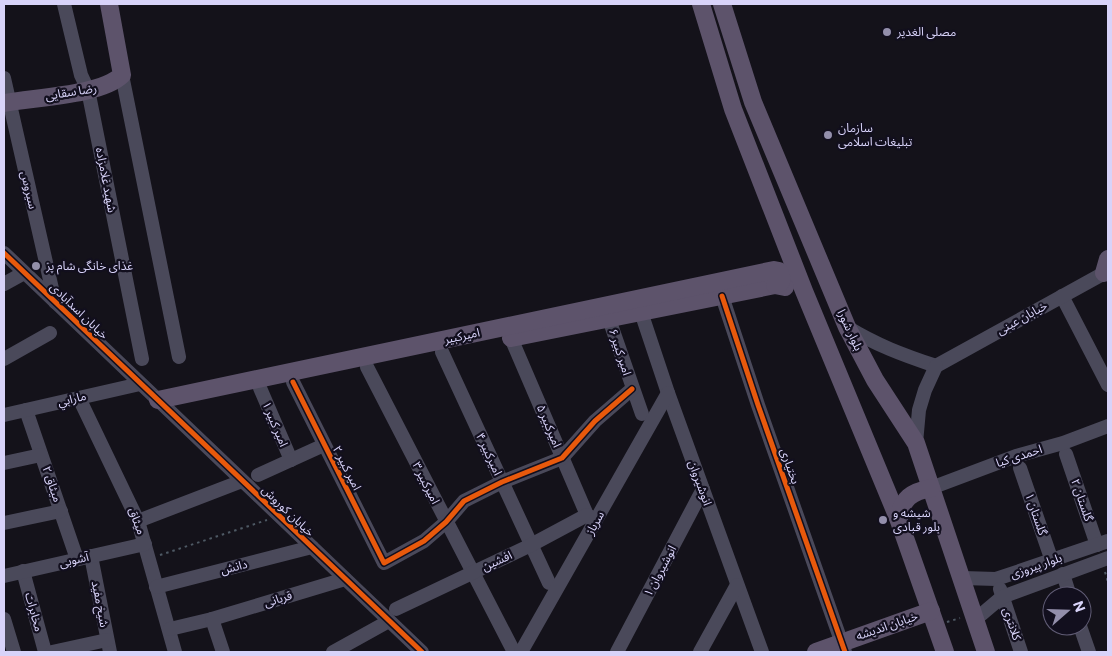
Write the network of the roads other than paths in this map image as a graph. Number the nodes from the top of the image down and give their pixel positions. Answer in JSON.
{"nodes":[{"id":1,"x":64,"y":4,"type":"edge"},
{"id":2,"x":109,"y":4,"type":"edge"},
{"id":3,"x":700,"y":4,"type":"edge"},
{"id":4,"x":722,"y":4,"type":"edge"},
{"id":5,"x":122,"y":75,"type":"junction"},
{"id":6,"x":4,"y":78,"type":"edge"},
{"id":7,"x":88,"y":90,"type":"junction"},
{"id":8,"x":6,"y":102,"type":"edge"},
{"id":9,"x":788,"y":252,"type":"junction"},
{"id":10,"x":4,"y":254,"type":"edge"},
{"id":11,"x":1107,"y":268,"type":"edge"},
{"id":12,"x":24,"y":273,"type":"junction"},
{"id":13,"x":771,"y":279,"type":"junction"},
{"id":14,"x":4,"y":284,"type":"edge"},
{"id":15,"x":804,"y":291,"type":"junction"},
{"id":16,"x":722,"y":296,"type":"junction"},
{"id":17,"x":1062,"y":296,"type":"junction"},
{"id":18,"x":54,"y":302,"type":"junction"},
{"id":19,"x":641,"y":312,"type":"junction"},
{"id":20,"x":609,"y":319,"type":"junction"},
{"id":21,"x":847,"y":327,"type":"junction"},
{"id":22,"x":50,"y":333,"type":"dead end"},
{"id":23,"x":511,"y":338,"type":"junction"},
{"id":24,"x":442,"y":352,"type":"junction"},
{"id":25,"x":179,"y":357,"type":"dead end"},
{"id":26,"x":4,"y":359,"type":"edge"},
{"id":27,"x":142,"y":359,"type":"dead end"},
{"id":28,"x":936,"y":366,"type":"junction"},
{"id":29,"x":339,"y":367,"type":"junction"},
{"id":30,"x":367,"y":367,"type":"junction"},
{"id":31,"x":293,"y":382,"type":"junction"},
{"id":32,"x":140,"y":384,"type":"junction"},
{"id":33,"x":1108,"y":385,"type":"edge"},
{"id":34,"x":260,"y":388,"type":"junction"},
{"id":35,"x":632,"y":388,"type":"junction"},
{"id":36,"x":668,"y":393,"type":"junction"},
{"id":37,"x":79,"y":398,"type":"junction"},
{"id":38,"x":161,"y":404,"type":"junction"},
{"id":39,"x":26,"y":410,"type":"junction"},
{"id":40,"x":642,"y":414,"type":"dead end"},
{"id":41,"x":4,"y":415,"type":"edge"},
{"id":42,"x":1108,"y":429,"type":"edge"},
{"id":43,"x":916,"y":443,"type":"junction"},
{"id":44,"x":324,"y":445,"type":"junction"},
{"id":45,"x":1066,"y":454,"type":"dead end"},
{"id":46,"x":41,"y":455,"type":"junction"},
{"id":47,"x":562,"y":458,"type":"junction"},
{"id":48,"x":290,"y":460,"type":"junction"},
{"id":49,"x":4,"y":463,"type":"edge"},
{"id":50,"x":1020,"y":468,"type":"dead end"},
{"id":51,"x":258,"y":475,"type":"dead end"},
{"id":52,"x":242,"y":481,"type":"junction"},
{"id":53,"x":502,"y":482,"type":"junction"},
{"id":54,"x":931,"y":488,"type":"junction"},
{"id":55,"x":703,"y":489,"type":"junction"},
{"id":56,"x":61,"y":511,"type":"junction"},
{"id":57,"x":591,"y":518,"type":"junction"},
{"id":58,"x":898,"y":518,"type":"junction"},
{"id":59,"x":138,"y":521,"type":"junction"},
{"id":60,"x":446,"y":522,"type":"junction"},
{"id":61,"x":4,"y":523,"type":"edge"},
{"id":62,"x":1102,"y":543,"type":"edge"},
{"id":63,"x":144,"y":544,"type":"junction"},
{"id":64,"x":531,"y":545,"type":"junction"},
{"id":65,"x":312,"y":547,"type":"junction"},
{"id":66,"x":84,"y":558,"type":"junction"},
{"id":67,"x":1108,"y":558,"type":"edge"},
{"id":68,"x":1052,"y":561,"type":"junction"},
{"id":69,"x":23,"y":571,"type":"junction"},
{"id":70,"x":472,"y":573,"type":"junction"},
{"id":71,"x":1063,"y":574,"type":"junction"},
{"id":72,"x":4,"y":576,"type":"edge"},
{"id":73,"x":962,"y":578,"type":"junction"},
{"id":74,"x":345,"y":579,"type":"junction"},
{"id":75,"x":996,"y":579,"type":"junction"},
{"id":76,"x":548,"y":583,"type":"dead end"},
{"id":77,"x":737,"y":585,"type":"junction"},
{"id":78,"x":1067,"y":586,"type":"edge"},
{"id":79,"x":156,"y":587,"type":"junction"},
{"id":80,"x":1002,"y":596,"type":"junction"},
{"id":81,"x":393,"y":615,"type":"junction"},
{"id":82,"x":975,"y":616,"type":"junction"},
{"id":83,"x":212,"y":619,"type":"junction"},
{"id":84,"x":933,"y":619,"type":"junction"},
{"id":85,"x":4,"y":623,"type":"edge"},
{"id":86,"x":170,"y":629,"type":"junction"},
{"id":87,"x":1084,"y":636,"type":"edge"},
{"id":88,"x":109,"y":646,"type":"edge"},
{"id":89,"x":844,"y":647,"type":"edge"},
{"id":90,"x":171,"y":651,"type":"edge"},
{"id":91,"x":14,"y":652,"type":"edge"},
{"id":92,"x":45,"y":652,"type":"edge"},
{"id":93,"x":52,"y":652,"type":"edge"},
{"id":94,"x":223,"y":652,"type":"edge"},
{"id":95,"x":333,"y":652,"type":"edge"},
{"id":96,"x":422,"y":652,"type":"edge"},
{"id":97,"x":514,"y":652,"type":"edge"},
{"id":98,"x":522,"y":652,"type":"edge"},
{"id":99,"x":616,"y":652,"type":"edge"},
{"id":100,"x":700,"y":652,"type":"edge"},
{"id":101,"x":762,"y":652,"type":"edge"},
{"id":102,"x":816,"y":652,"type":"edge"},
{"id":103,"x":944,"y":652,"type":"edge"},
{"id":104,"x":986,"y":652,"type":"edge"},
{"id":105,"x":1021,"y":652,"type":"edge"},
{"id":106,"x":1090,"y":652,"type":"edge"}],
"edges":[{"from":1,"to":7,"type":"street","name":"شهید غلامزاده"},
{"from":2,"to":5,"type":"main road"},
{"from":3,"to":9,"type":"main road"},
{"from":4,"to":21,"type":"main road","name":"بلوار شورا"},
{"from":5,"to":7,"type":"main road","name":"رضا سقایی"},
{"from":5,"to":25,"type":"street"},
{"from":6,"to":8,"type":"street","name":"سیروس"},
{"from":7,"to":8,"type":"main road","name":"رضا سقایی"},
{"from":7,"to":27,"type":"street","name":"شهید غلامزاده"},
{"from":8,"to":18,"type":"street","name":"سیروس"},
{"from":9,"to":13,"type":"main road"},
{"from":9,"to":15,"type":"main road"},
{"from":10,"to":12,"type":"street","name":"خیابان اسدآبادی"},
{"from":11,"to":17,"type":"street","name":"خیابان عینی"},
{"from":12,"to":14,"type":"street"},
{"from":12,"to":18,"type":"street","name":"خیابان اسدآبادی"},
{"from":13,"to":15,"type":"main road"},
{"from":13,"to":16,"type":"main road","name":"امیرکبیر"},
{"from":13,"to":29,"type":"main road","name":"امیرکبیر"},
{"from":15,"to":58,"type":"main road"},
{"from":16,"to":19,"type":"main road","name":"امیرکبیر"},
{"from":16,"to":89,"type":"street","name":"بختیاری"},
{"from":17,"to":28,"type":"street","name":"خیابان عینی"},
{"from":17,"to":33,"type":"street"},
{"from":18,"to":32,"type":"street","name":"خیابان اسدآبادی"},
{"from":19,"to":20,"type":"main road","name":"امیرکبیر"},
{"from":19,"to":36,"type":"street","name":"انوشیروان"},
{"from":20,"to":23,"type":"main road","name":"امیرکبیر"},
{"from":20,"to":35,"type":"street","name":"امیر کبیر ۶"},
{"from":21,"to":28,"type":"street"},
{"from":21,"to":43,"type":"main road","name":"بلوار شورا"},
{"from":22,"to":26,"type":"street"},
{"from":23,"to":24,"type":"main road","name":"امیرکبیر"},
{"from":23,"to":47,"type":"street","name":"امیرکبیر ۵"},
{"from":24,"to":30,"type":"main road","name":"امیرکبیر"},
{"from":24,"to":53,"type":"street","name":"امیرکبیر ۴"},
{"from":28,"to":43,"type":"street"},
{"from":29,"to":30,"type":"main road","name":"امیرکبیر"},
{"from":29,"to":31,"type":"main road","name":"امیرکبیر"},
{"from":29,"to":38,"type":"main road","name":"امیرکبیر"},
{"from":30,"to":60,"type":"street","name":"امیرکبیر ۳"},
{"from":31,"to":34,"type":"main road","name":"امیرکبیر"},
{"from":31,"to":44,"type":"street","name":"امیر کبیر ۲"},
{"from":32,"to":37,"type":"street","name":"مارابي"},
{"from":32,"to":38,"type":"street","name":"خیابان کوروش"},
{"from":34,"to":38,"type":"main road","name":"امیرکبیر"},
{"from":34,"to":48,"type":"street","name":"امیر کبیر ۱"},
{"from":35,"to":40,"type":"street","name":"امیر کبیر ۶"},
{"from":35,"to":47,"type":"street"},
{"from":36,"to":55,"type":"street","name":"انوشیروان"},
{"from":36,"to":57,"type":"street","name":"سرباز"},
{"from":37,"to":39,"type":"street","name":"مارابي"},
{"from":37,"to":59,"type":"street","name":"میثاق"},
{"from":38,"to":52,"type":"street","name":"خیابان کوروش"},
{"from":39,"to":41,"type":"street","name":"مارابي"},
{"from":39,"to":46,"type":"street","name":"میثاق ۲"},
{"from":42,"to":54,"type":"street","name":"احمدی کیا"},
{"from":43,"to":54,"type":"main road","name":"بلوار شورا"},
{"from":44,"to":48,"type":"street"},
{"from":44,"to":60,"type":"street","name":"امیر کبیر ۲"},
{"from":45,"to":62,"type":"street","name":"گلستان ۲"},
{"from":46,"to":49,"type":"street"},
{"from":46,"to":56,"type":"street","name":"میثاق ۲"},
{"from":47,"to":53,"type":"street"},
{"from":47,"to":57,"type":"street","name":"امیرکبیر ۵"},
{"from":48,"to":51,"type":"street"},
{"from":50,"to":68,"type":"street","name":"گلستان ۱"},
{"from":52,"to":59,"type":"street"},
{"from":52,"to":65,"type":"street","name":"خیابان کوروش"},
{"from":53,"to":60,"type":"street"},
{"from":53,"to":64,"type":"street","name":"امیرکبیر ۴"},
{"from":54,"to":58,"type":"main road"},
{"from":54,"to":73,"type":"main road","name":"بلوار شورا"},
{"from":55,"to":77,"type":"street","name":"انوشیروان"},
{"from":55,"to":99,"type":"street","name":"انوشیروان ۱"},
{"from":56,"to":61,"type":"street"},
{"from":56,"to":66,"type":"street","name":"میثاق ۲"},
{"from":57,"to":64,"type":"street","name":"افشین"},
{"from":57,"to":98,"type":"street","name":"سرباز"},
{"from":58,"to":84,"type":"main road"},
{"from":59,"to":63,"type":"street","name":"میثاق"},
{"from":60,"to":70,"type":"street","name":"امیرکبیر ۳"},
{"from":62,"to":68,"type":"street","name":"بلوار پیروزی"},
{"from":63,"to":66,"type":"street","name":"آشوبی"},
{"from":63,"to":79,"type":"street","name":"میثاق"},
{"from":64,"to":70,"type":"street","name":"افشین"},
{"from":64,"to":76,"type":"street","name":"امیرکبیر ۴"},
{"from":65,"to":74,"type":"street","name":"خیابان کوروش"},
{"from":65,"to":79,"type":"street","name":"دانش"},
{"from":66,"to":69,"type":"street","name":"آشوبی"},
{"from":66,"to":88,"type":"street","name":"شیخ مفید"},
{"from":67,"to":71,"type":"street","name":"بلوار پیروزی"},
{"from":68,"to":75,"type":"street","name":"بلوار پیروزی"},
{"from":69,"to":72,"type":"street","name":"آشوبی"},
{"from":69,"to":92,"type":"street","name":"مخابرات"},
{"from":70,"to":81,"type":"street","name":"افشین"},
{"from":70,"to":97,"type":"street","name":"امیرکبیر ۳"},
{"from":71,"to":78,"type":"street"},
{"from":71,"to":80,"type":"street","name":"بلوار پیروزی"},
{"from":73,"to":75,"type":"street","name":"بلوار پیروزی"},
{"from":73,"to":82,"type":"main road","name":"بلوار شورا"},
{"from":74,"to":81,"type":"street","name":"خیابان کوروش"},
{"from":74,"to":83,"type":"street","name":"قربانی"},
{"from":75,"to":80,"type":"street","name":"کلانتری"},
{"from":77,"to":100,"type":"street"},
{"from":77,"to":101,"type":"street","name":"انوشیروان"},
{"from":79,"to":86,"type":"street","name":"میثاق"},
{"from":80,"to":82,"type":"street","name":"بلوار پیروزی"},
{"from":80,"to":105,"type":"street","name":"کلانتری"},
{"from":81,"to":95,"type":"street","name":"افشین"},
{"from":81,"to":96,"type":"street","name":"خیابان کوروش"},
{"from":82,"to":104,"type":"main road","name":"بلوار شورا"},
{"from":83,"to":86,"type":"street","name":"قربانی"},
{"from":83,"to":94,"type":"street"},
{"from":84,"to":89,"type":"main road","name":"خیابان اندیشه"},
{"from":84,"to":103,"type":"main road"},
{"from":85,"to":91,"type":"street"},
{"from":86,"to":90,"type":"street","name":"میثاق"},
{"from":87,"to":106,"type":"street"},
{"from":88,"to":93,"type":"street"},
{"from":89,"to":102,"type":"main road","name":"خیابان اندیشه"}]}
